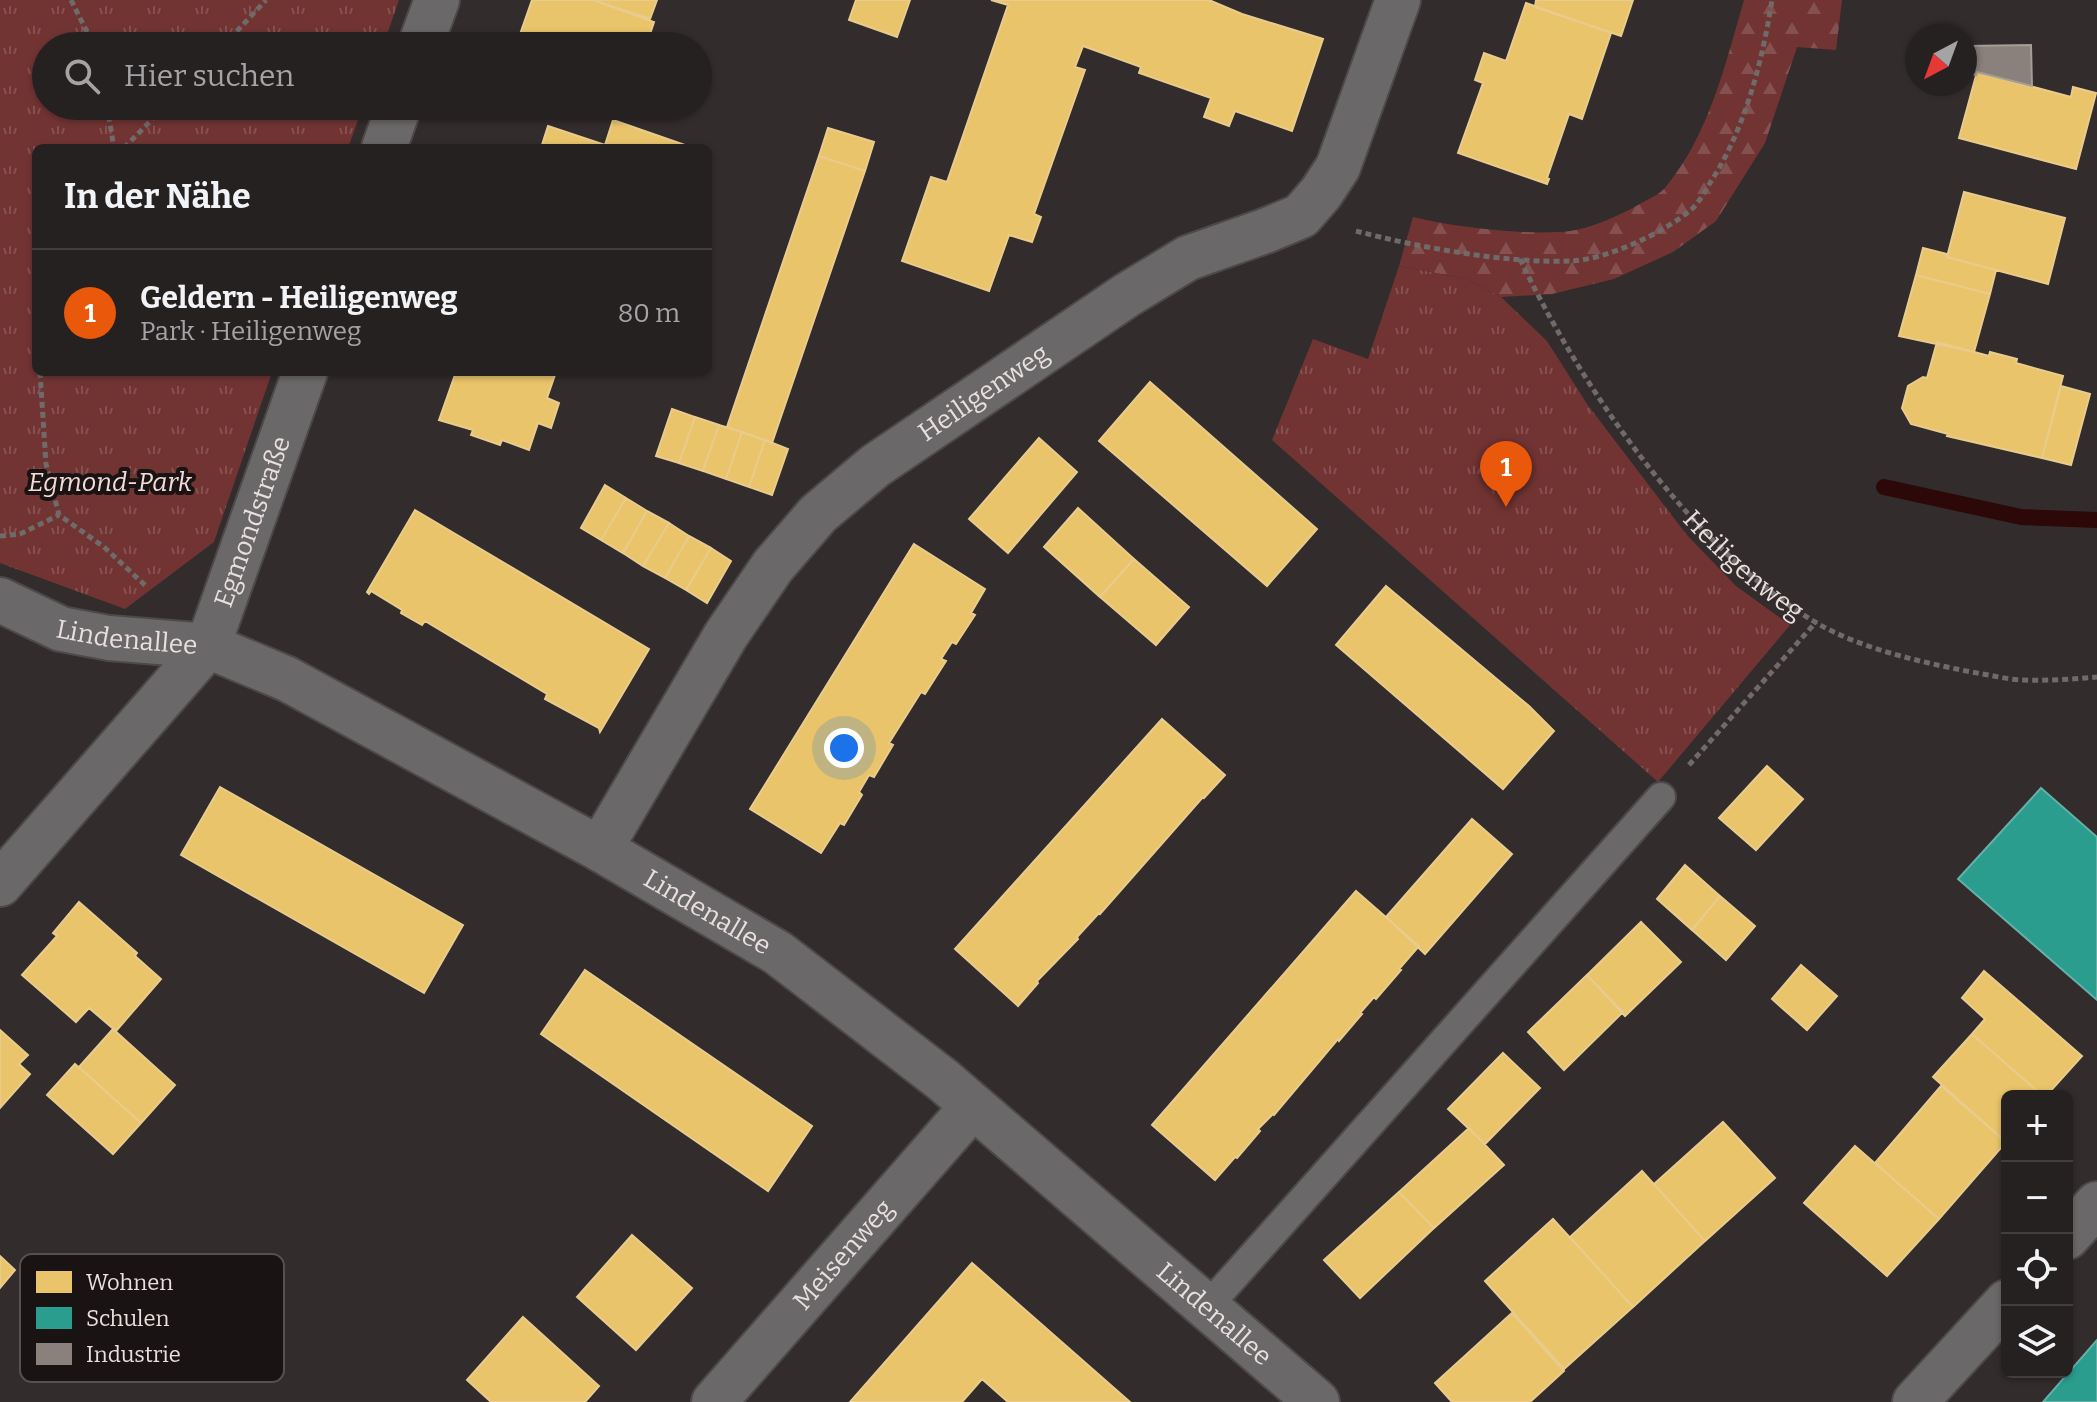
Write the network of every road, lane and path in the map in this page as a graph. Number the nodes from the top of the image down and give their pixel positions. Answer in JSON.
{"nodes":[{"id":1,"x":71,"y":0,"type":"edge"},
{"id":2,"x":266,"y":0,"type":"edge"},
{"id":3,"x":437,"y":0,"type":"edge"},
{"id":4,"x":1398,"y":0,"type":"edge"},
{"id":5,"x":1772,"y":0,"type":"edge"},
{"id":6,"x":87,"y":32,"type":"edge"},
{"id":7,"x":236,"y":32,"type":"edge"},
{"id":8,"x":425,"y":32,"type":"edge"},
{"id":9,"x":109,"y":120,"type":"edge"},
{"id":10,"x":151,"y":120,"type":"edge"},
{"id":11,"x":394,"y":120,"type":"edge"},
{"id":12,"x":113,"y":144,"type":"edge"},
{"id":13,"x":128,"y":144,"type":"edge"},
{"id":14,"x":385,"y":144,"type":"edge"},
{"id":15,"x":1301,"y":216,"type":"junction"},
{"id":16,"x":1520,"y":259,"type":"junction"},
{"id":17,"x":40,"y":376,"type":"edge"},
{"id":18,"x":304,"y":376,"type":"edge"},
{"id":19,"x":59,"y":515,"type":"junction"},
{"id":20,"x":0,"y":536,"type":"edge"},
{"id":21,"x":151,"y":591,"type":"dead end"},
{"id":22,"x":0,"y":600,"type":"edge"},
{"id":23,"x":1816,"y":622,"type":"junction"},
{"id":24,"x":208,"y":646,"type":"junction"},
{"id":25,"x":2097,"y":677,"type":"edge"},
{"id":26,"x":1661,"y":797,"type":"joint"},
{"id":27,"x":600,"y":849,"type":"junction"},
{"id":28,"x":0,"y":884,"type":"edge"},
{"id":29,"x":973,"y":1106,"type":"junction"},
{"id":30,"x":2097,"y":1204,"type":"edge"},
{"id":31,"x":2070,"y":1234,"type":"edge"},
{"id":32,"x":2003,"y":1306,"type":"edge"},
{"id":33,"x":1207,"y":1307,"type":"junction"},
{"id":34,"x":714,"y":1402,"type":"edge"},
{"id":35,"x":1317,"y":1402,"type":"edge"},
{"id":36,"x":1915,"y":1402,"type":"edge"}],
"edges":[{"from":1,"to":6,"type":"path"},
{"from":2,"to":7,"type":"path"},
{"from":3,"to":8,"type":"street"},
{"from":4,"to":15,"type":"street","name":"Heiligenweg"},
{"from":5,"to":16,"type":"path"},
{"from":9,"to":12,"type":"path"},
{"from":10,"to":13,"type":"path"},
{"from":11,"to":14,"type":"street"},
{"from":15,"to":16,"type":"path"},
{"from":15,"to":27,"type":"street","name":"Heiligenweg"},
{"from":16,"to":23,"type":"path","name":"Heiligenweg"},
{"from":17,"to":19,"type":"path"},
{"from":18,"to":24,"type":"street","name":"Egmondstraße"},
{"from":19,"to":20,"type":"path"},
{"from":19,"to":21,"type":"path"},
{"from":22,"to":24,"type":"street","name":"Lindenallee"},
{"from":23,"to":25,"type":"path","name":"Heiligenweg"},
{"from":23,"to":26,"type":"path"},
{"from":24,"to":27,"type":"street","name":"Lindenallee"},
{"from":24,"to":28,"type":"street","name":"Egmondstraße"},
{"from":26,"to":33,"type":"lane"},
{"from":27,"to":29,"type":"street","name":"Lindenallee"},
{"from":29,"to":33,"type":"street","name":"Lindenallee"},
{"from":29,"to":34,"type":"street","name":"Meisenweg"},
{"from":30,"to":31,"type":"street"},
{"from":32,"to":36,"type":"street"},
{"from":33,"to":35,"type":"street","name":"Lindenallee"}]}
